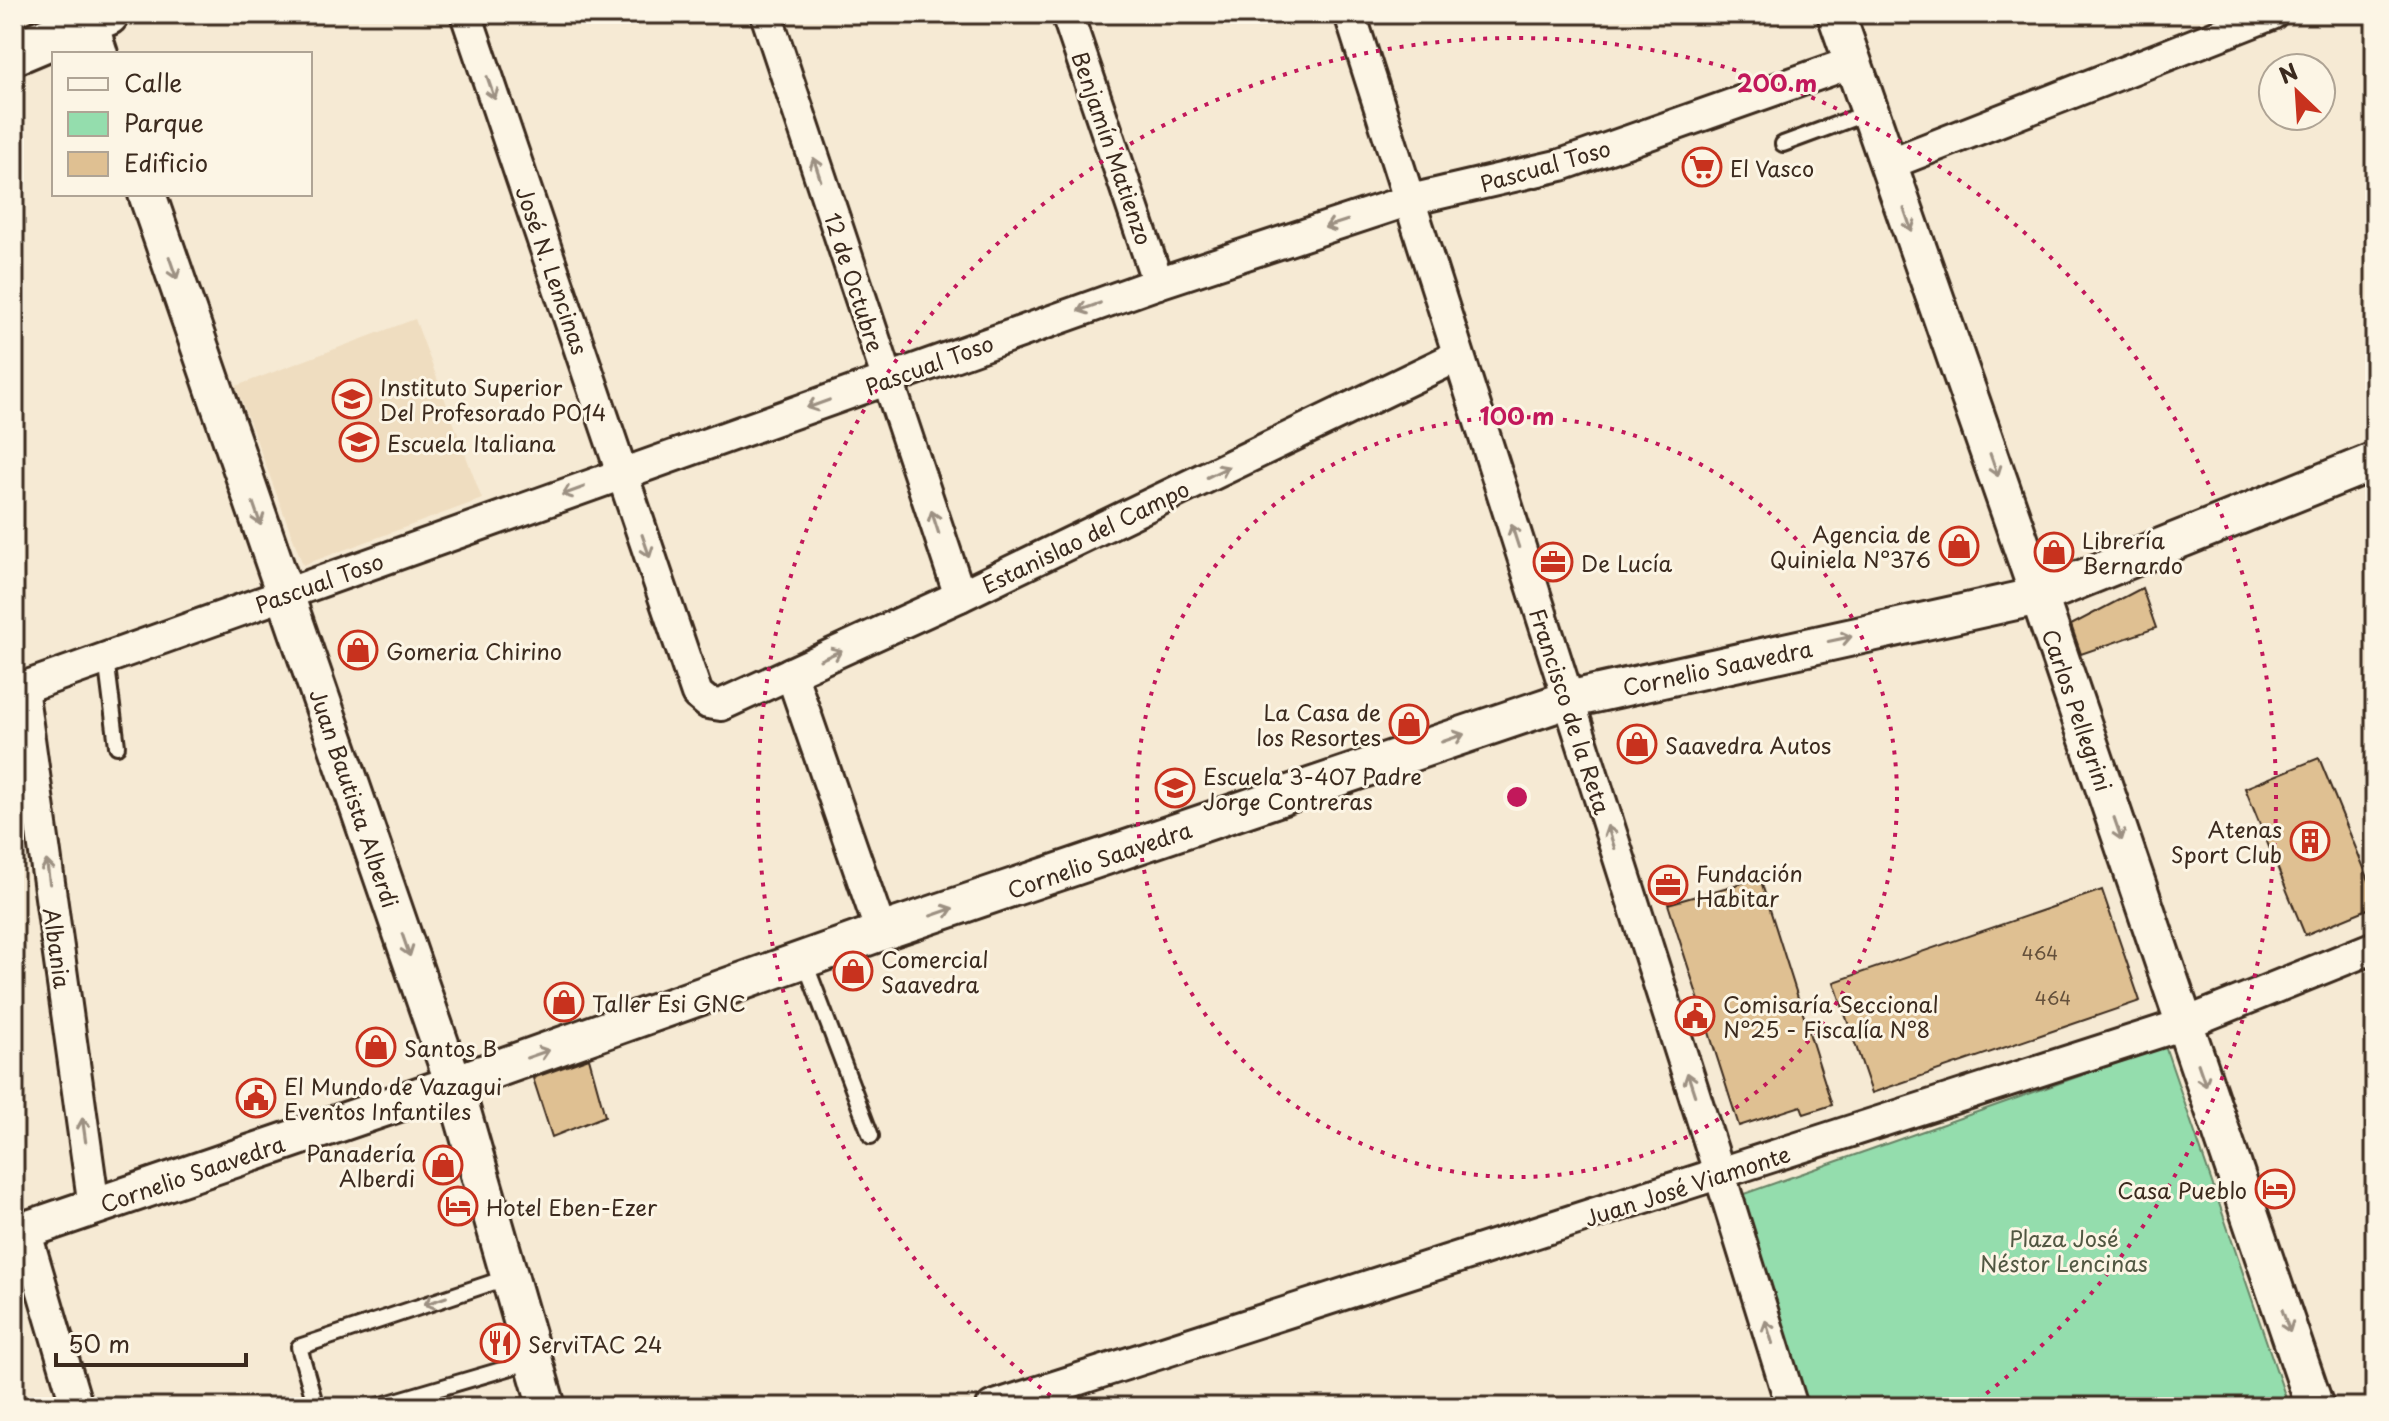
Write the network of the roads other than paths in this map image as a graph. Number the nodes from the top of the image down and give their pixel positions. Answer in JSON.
{"nodes":[{"id":1,"x":466,"y":14,"type":"edge"},
{"id":2,"x":766,"y":14,"type":"edge"},
{"id":3,"x":1067,"y":14,"type":"edge"},
{"id":4,"x":1350,"y":14,"type":"edge"},
{"id":5,"x":1836,"y":14,"type":"edge"},
{"id":6,"x":2272,"y":14,"type":"edge"},
{"id":7,"x":95,"y":26,"type":"edge"},
{"id":8,"x":14,"y":53,"type":"edge"},
{"id":9,"x":1853,"y":62,"type":"junction"},
{"id":10,"x":1870,"y":112,"type":"junction"},
{"id":11,"x":1783,"y":144,"type":"dead end"},
{"id":12,"x":1889,"y":164,"type":"junction"},
{"id":13,"x":148,"y":196,"type":"edge"},
{"id":14,"x":1410,"y":200,"type":"junction"},
{"id":15,"x":1158,"y":283,"type":"junction"},
{"id":16,"x":1458,"y":356,"type":"junction"},
{"id":17,"x":887,"y":379,"type":"junction"},
{"id":18,"x":2375,"y":461,"type":"edge"},
{"id":19,"x":621,"y":474,"type":"junction"},
{"id":20,"x":284,"y":594,"type":"junction"},
{"id":21,"x":960,"y":596,"type":"junction"},
{"id":22,"x":2039,"y":596,"type":"junction"},
{"id":23,"x":106,"y":658,"type":"junction"},
{"id":24,"x":791,"y":673,"type":"junction"},
{"id":25,"x":18,"y":690,"type":"edge"},
{"id":26,"x":1567,"y":700,"type":"junction"},
{"id":27,"x":708,"y":703,"type":"joint"},
{"id":28,"x":117,"y":746,"type":"dead end"},
{"id":29,"x":881,"y":932,"type":"junction"},
{"id":30,"x":2375,"y":947,"type":"edge"},
{"id":31,"x":804,"y":960,"type":"junction"},
{"id":32,"x":2184,"y":1024,"type":"junction"},
{"id":33,"x":454,"y":1084,"type":"junction"},
{"id":34,"x":871,"y":1136,"type":"dead end"},
{"id":35,"x":1720,"y":1175,"type":"junction"},
{"id":36,"x":94,"y":1207,"type":"junction"},
{"id":37,"x":20,"y":1232,"type":"edge"},
{"id":38,"x":509,"y":1277,"type":"junction"},
{"id":39,"x":533,"y":1360,"type":"junction"},
{"id":40,"x":77,"y":1407,"type":"edge"},
{"id":41,"x":316,"y":1407,"type":"edge"},
{"id":42,"x":375,"y":1407,"type":"edge"},
{"id":43,"x":547,"y":1407,"type":"edge"},
{"id":44,"x":992,"y":1407,"type":"edge"},
{"id":45,"x":1792,"y":1407,"type":"edge"},
{"id":46,"x":2315,"y":1407,"type":"edge"}],
"edges":[{"from":1,"to":19,"type":"street","name":"José N. Lencinas","one_way":true},
{"from":17,"to":2,"type":"street","name":"12 de Octubre","one_way":true},
{"from":3,"to":15,"type":"street","name":"Benjamín Matienzo"},
{"from":4,"to":14,"type":"street","name":"Francisco de la Reta"},
{"from":5,"to":9,"type":"street","name":"Carlos Pellegrini"},
{"from":6,"to":12,"type":"street"},
{"from":7,"to":8,"type":"main road"},
{"from":9,"to":10,"type":"street","name":"Carlos Pellegrini"},
{"from":9,"to":14,"type":"street","name":"Pascual Toso"},
{"from":10,"to":11,"type":"lane"},
{"from":10,"to":12,"type":"street","name":"Carlos Pellegrini"},
{"from":12,"to":22,"type":"street","name":"Carlos Pellegrini","one_way":true},
{"from":13,"to":20,"type":"street","name":"Juan Bautista Alberdi","one_way":true},
{"from":14,"to":15,"type":"street","name":"Pascual Toso","one_way":true},
{"from":14,"to":16,"type":"street","name":"Francisco de la Reta"},
{"from":15,"to":17,"type":"street","name":"Pascual Toso","one_way":true},
{"from":21,"to":16,"type":"street","name":"Estanislao del Campo","one_way":true},
{"from":26,"to":16,"type":"street","name":"Francisco de la Reta","one_way":true},
{"from":17,"to":19,"type":"street","name":"Pascual Toso","one_way":true},
{"from":21,"to":17,"type":"street","name":"12 de Octubre","one_way":true},
{"from":18,"to":22,"type":"street","name":"Cornelio Saavedra"},
{"from":19,"to":20,"type":"street","name":"Pascual Toso","one_way":true},
{"from":19,"to":27,"type":"street","name":"José N. Lencinas","one_way":true},
{"from":20,"to":23,"type":"street","name":"Pascual Toso"},
{"from":20,"to":33,"type":"street","name":"Juan Bautista Alberdi","one_way":true},
{"from":24,"to":21,"type":"street","name":"Estanislao del Campo","one_way":true},
{"from":26,"to":22,"type":"street","name":"Cornelio Saavedra","one_way":true},
{"from":22,"to":32,"type":"street","name":"Carlos Pellegrini","one_way":true},
{"from":23,"to":25,"type":"street","name":"Pascual Toso"},
{"from":23,"to":28,"type":"lane"},
{"from":24,"to":27,"type":"street","name":"Estanislao del Campo"},
{"from":24,"to":29,"type":"street"},
{"from":36,"to":25,"type":"street","name":"Albania","one_way":true},
{"from":29,"to":26,"type":"street","name":"Cornelio Saavedra","one_way":true},
{"from":35,"to":26,"type":"street","name":"Francisco de la Reta","one_way":true},
{"from":29,"to":31,"type":"street","name":"Cornelio Saavedra"},
{"from":30,"to":32,"type":"street","name":"Juan José Viamonte"},
{"from":33,"to":31,"type":"street","name":"Cornelio Saavedra","one_way":true},
{"from":31,"to":34,"type":"lane"},
{"from":32,"to":35,"type":"street","name":"Juan José Viamonte"},
{"from":32,"to":46,"type":"street","name":"Carlos Pellegrini","one_way":true},
{"from":33,"to":36,"type":"street","name":"Cornelio Saavedra"},
{"from":33,"to":38,"type":"street","name":"Juan Bautista Alberdi"},
{"from":35,"to":44,"type":"street","name":"Juan José Viamonte"},
{"from":45,"to":35,"type":"street","name":"Francisco de la Reta","one_way":true},
{"from":36,"to":37,"type":"street","name":"Cornelio Saavedra"},
{"from":37,"to":40,"type":"street"},
{"from":38,"to":39,"type":"street","name":"Juan Bautista Alberdi"},
{"from":38,"to":41,"type":"lane","one_way":true},
{"from":39,"to":42,"type":"lane"},
{"from":39,"to":43,"type":"street","name":"Juan Bautista Alberdi"}]}
